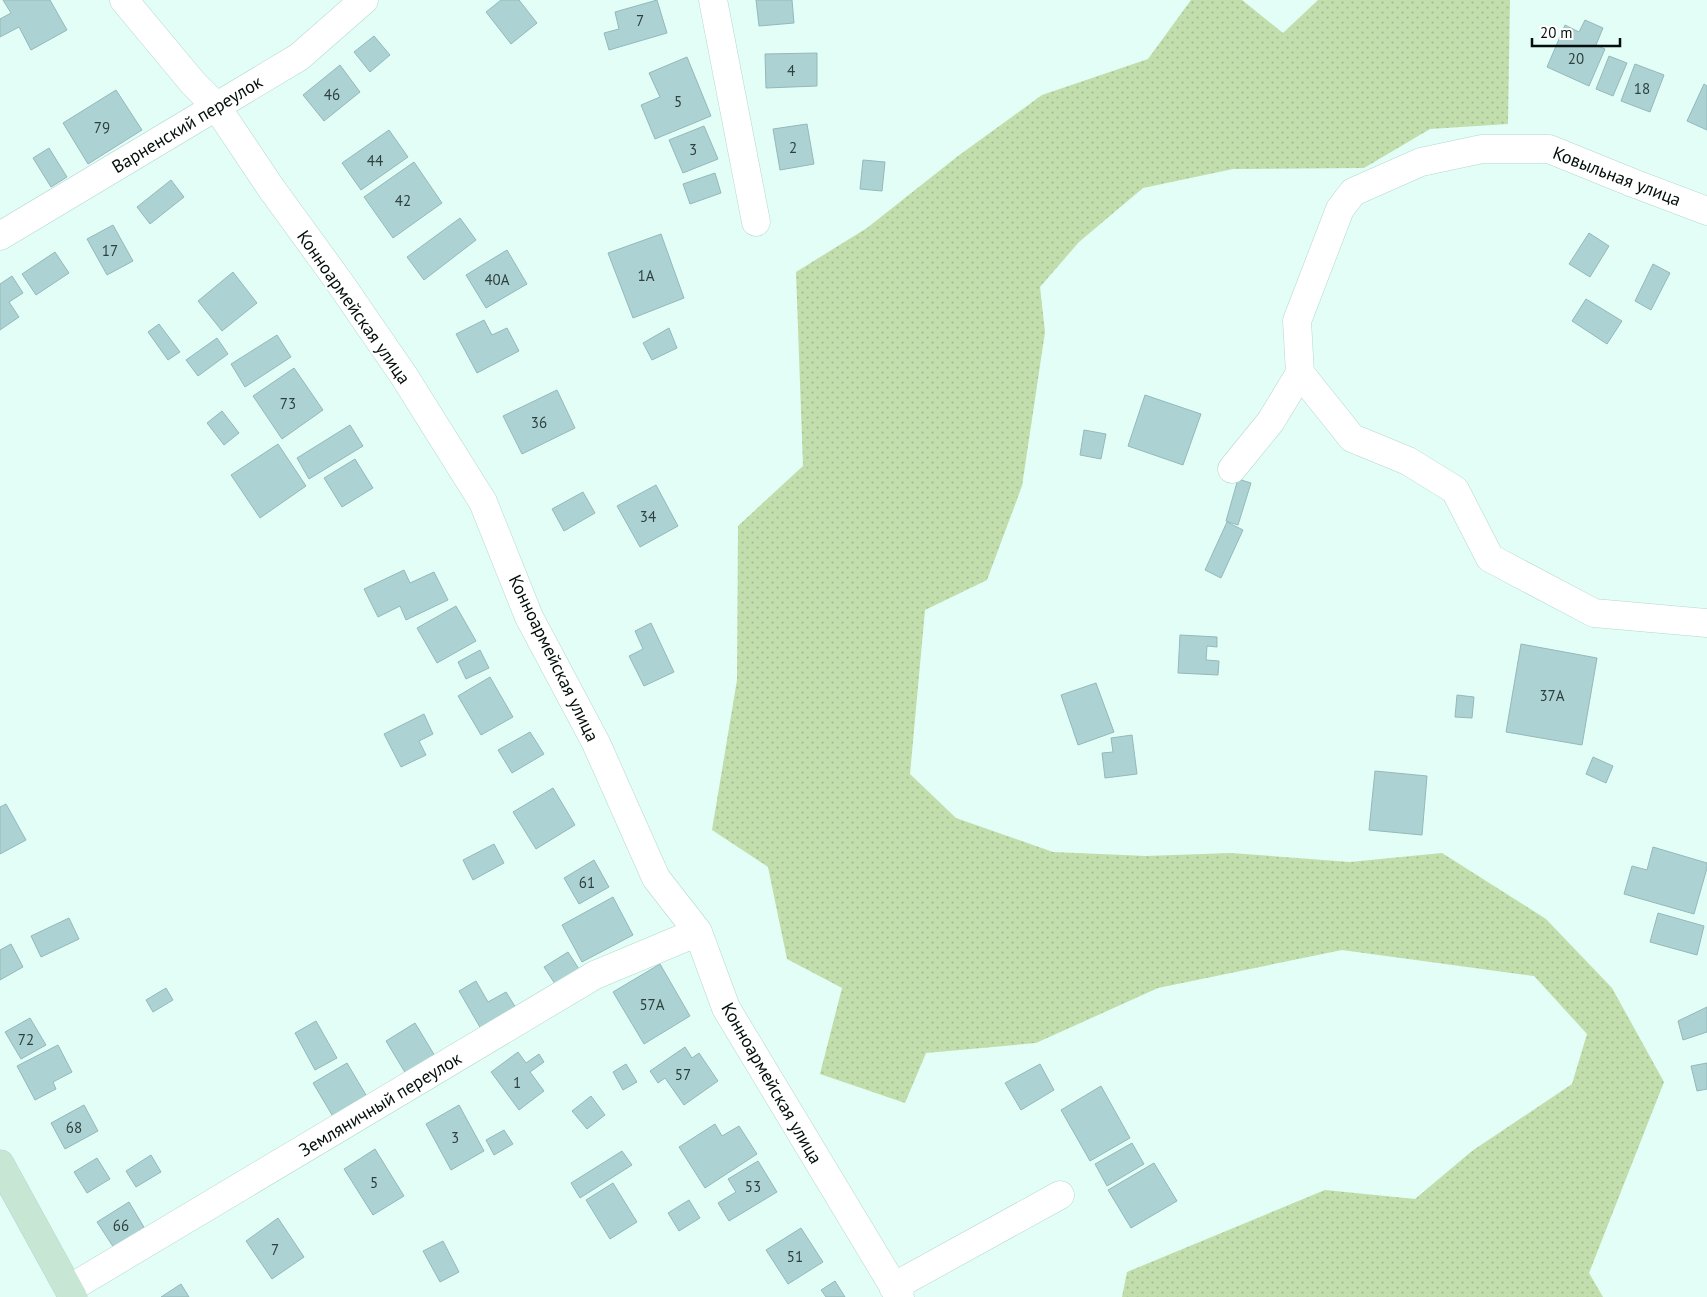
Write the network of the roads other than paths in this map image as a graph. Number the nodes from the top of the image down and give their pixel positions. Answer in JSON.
{"nodes":[{"id":1,"x":124,"y":0,"type":"edge"},
{"id":2,"x":364,"y":0,"type":"edge"},
{"id":3,"x":713,"y":0,"type":"edge"},
{"id":4,"x":216,"y":106,"type":"junction"},
{"id":5,"x":1707,"y":211,"type":"edge"},
{"id":6,"x":756,"y":222,"type":"dead end"},
{"id":7,"x":0,"y":236,"type":"edge"},
{"id":8,"x":1300,"y":373,"type":"junction"},
{"id":9,"x":1232,"y":469,"type":"dead end"},
{"id":10,"x":1707,"y":622,"type":"edge"},
{"id":11,"x":698,"y":932,"type":"junction"},
{"id":12,"x":0,"y":1164,"type":"edge"},
{"id":13,"x":1060,"y":1195,"type":"dead end"},
{"id":14,"x":897,"y":1292,"type":"edge"},
{"id":15,"x":71,"y":1293,"type":"edge"}],
"edges":[{"from":1,"to":4,"type":"street","name":"Конноармейская улица"},
{"from":2,"to":4,"type":"street","name":"Варненский переулок"},
{"from":3,"to":6,"type":"street"},
{"from":4,"to":7,"type":"street","name":"Варненский переулок"},
{"from":4,"to":11,"type":"street","name":"Конноармейская улица"},
{"from":5,"to":8,"type":"street","name":"Ковыльная улица"},
{"from":8,"to":9,"type":"street"},
{"from":8,"to":10,"type":"street"},
{"from":11,"to":14,"type":"street","name":"Конноармейская улица"},
{"from":11,"to":15,"type":"street","name":"Земляничный переулок"},
{"from":12,"to":15,"type":"street"},
{"from":13,"to":14,"type":"street"}]}
